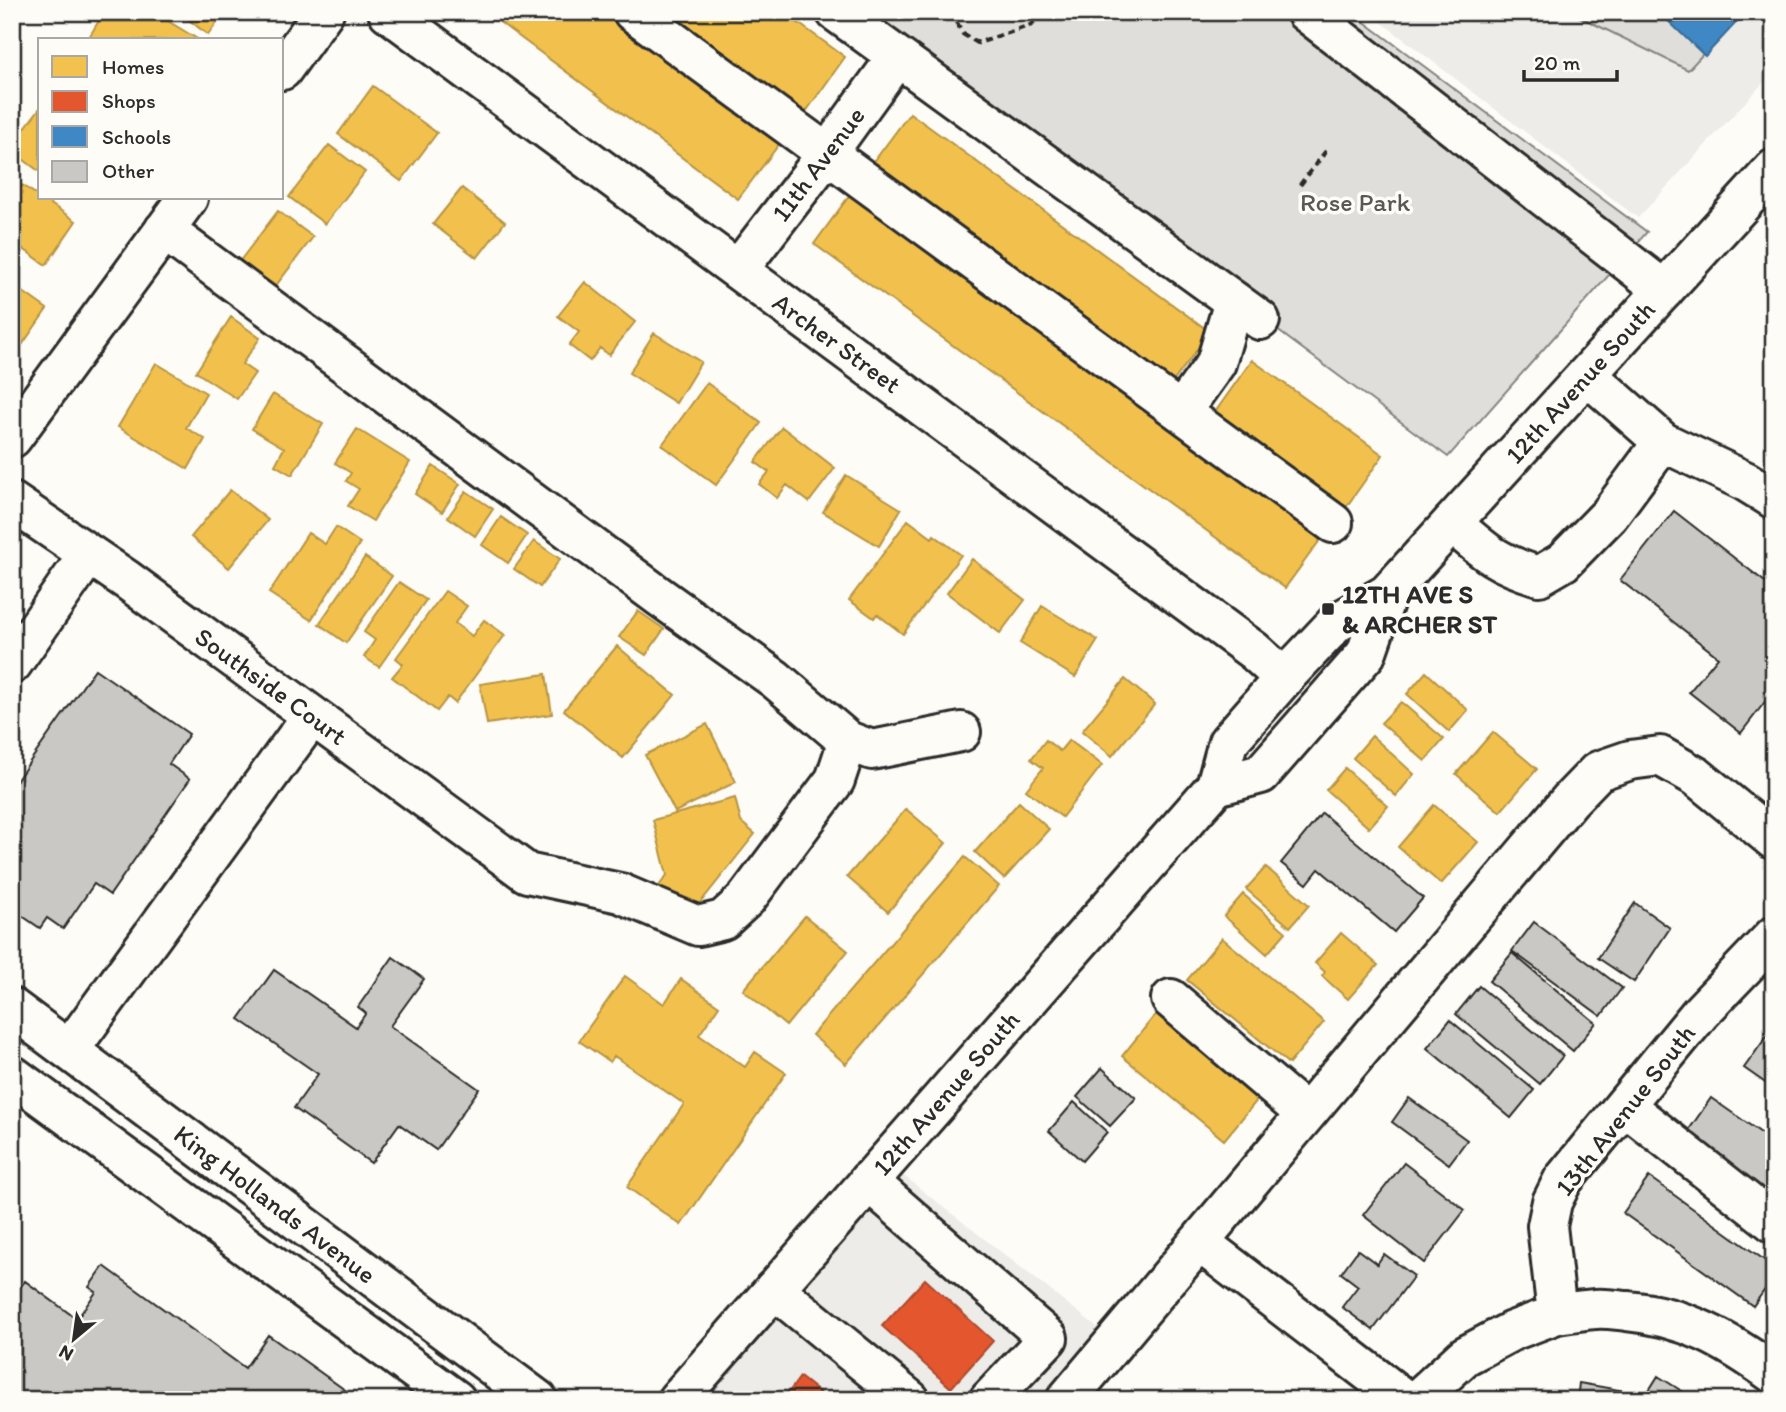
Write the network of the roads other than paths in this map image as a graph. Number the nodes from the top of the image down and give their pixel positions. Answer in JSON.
{"nodes":[{"id":1,"x":324,"y":12,"type":"edge"},
{"id":2,"x":388,"y":12,"type":"edge"},
{"id":3,"x":633,"y":12,"type":"edge"},
{"id":4,"x":836,"y":12,"type":"edge"},
{"id":5,"x":1306,"y":12,"type":"edge"},
{"id":6,"x":897,"y":57,"type":"junction"},
{"id":7,"x":284,"y":66,"type":"edge"},
{"id":8,"x":827,"y":154,"type":"junction"},
{"id":9,"x":1774,"y":169,"type":"edge"},
{"id":10,"x":186,"y":200,"type":"edge"},
{"id":11,"x":164,"y":230,"type":"junction"},
{"id":12,"x":738,"y":270,"type":"junction"},
{"id":13,"x":1664,"y":290,"type":"junction"},
{"id":14,"x":1587,"y":374,"type":"junction"},
{"id":15,"x":1181,"y":412,"type":"junction"},
{"id":16,"x":12,"y":438,"type":"edge"},
{"id":17,"x":1663,"y":442,"type":"junction"},
{"id":18,"x":1774,"y":499,"type":"edge"},
{"id":19,"x":12,"y":502,"type":"edge"},
{"id":20,"x":1333,"y":523,"type":"dead end"},
{"id":21,"x":1452,"y":523,"type":"junction"},
{"id":22,"x":89,"y":554,"type":"junction"},
{"id":23,"x":1387,"y":594,"type":"junction"},
{"id":24,"x":12,"y":664,"type":"edge"},
{"id":25,"x":1284,"y":678,"type":"junction"},
{"id":26,"x":312,"y":716,"type":"junction"},
{"id":27,"x":961,"y":732,"type":"dead end"},
{"id":28,"x":848,"y":741,"type":"junction"},
{"id":29,"x":1216,"y":786,"type":"junction"},
{"id":30,"x":1774,"y":840,"type":"edge"},
{"id":31,"x":1774,"y":936,"type":"edge"},
{"id":32,"x":1171,"y":999,"type":"dead end"},
{"id":33,"x":12,"y":1008,"type":"edge"},
{"id":34,"x":67,"y":1049,"type":"junction"},
{"id":35,"x":12,"y":1075,"type":"edge"},
{"id":36,"x":1625,"y":1106,"type":"junction"},
{"id":37,"x":1306,"y":1114,"type":"junction"},
{"id":38,"x":869,"y":1181,"type":"junction"},
{"id":39,"x":1774,"y":1223,"type":"edge"},
{"id":40,"x":1199,"y":1242,"type":"junction"},
{"id":41,"x":774,"y":1289,"type":"junction"},
{"id":42,"x":1557,"y":1314,"type":"junction"},
{"id":43,"x":1048,"y":1338,"type":"junction"},
{"id":44,"x":1090,"y":1371,"type":"junction"},
{"id":45,"x":1774,"y":1374,"type":"edge"},
{"id":46,"x":457,"y":1400,"type":"edge"},
{"id":47,"x":538,"y":1400,"type":"edge"},
{"id":48,"x":677,"y":1400,"type":"edge"},
{"id":49,"x":910,"y":1400,"type":"edge"},
{"id":50,"x":989,"y":1400,"type":"edge"},
{"id":51,"x":1066,"y":1400,"type":"edge"},
{"id":52,"x":1405,"y":1400,"type":"edge"},
{"id":53,"x":1417,"y":1400,"type":"edge"}],
"edges":[{"from":1,"to":7,"type":"street"},
{"from":2,"to":12,"type":"street","name":"Archer Street"},
{"from":3,"to":8,"type":"street"},
{"from":4,"to":6,"type":"street"},
{"from":5,"to":13,"type":"street"},
{"from":6,"to":8,"type":"street","name":"11th Avenue"},
{"from":6,"to":15,"type":"street"},
{"from":8,"to":12,"type":"street","name":"11th Avenue"},
{"from":8,"to":15,"type":"street"},
{"from":9,"to":13,"type":"street","name":"12th Avenue South"},
{"from":10,"to":11,"type":"street"},
{"from":11,"to":16,"type":"street"},
{"from":11,"to":28,"type":"street"},
{"from":12,"to":25,"type":"street","name":"Archer Street"},
{"from":13,"to":14,"type":"street","name":"12th Avenue South"},
{"from":14,"to":17,"type":"street"},
{"from":14,"to":21,"type":"street","name":"12th Avenue South"},
{"from":15,"to":20,"type":"street"},
{"from":17,"to":18,"type":"street"},
{"from":17,"to":21,"type":"street"},
{"from":19,"to":22,"type":"street","name":"Southside Court"},
{"from":21,"to":23,"type":"street","name":"12th Avenue South"},
{"from":22,"to":24,"type":"street"},
{"from":22,"to":26,"type":"street","name":"Southside Court"},
{"from":23,"to":25,"type":"street","name":"12th Avenue South"},
{"from":23,"to":29,"type":"street","name":"12th Avenue South"},
{"from":25,"to":29,"type":"street","name":"12th Avenue South"},
{"from":26,"to":28,"type":"street","name":"Southside Court"},
{"from":26,"to":34,"type":"street"},
{"from":27,"to":28,"type":"street"},
{"from":29,"to":38,"type":"street","name":"12th Avenue South"},
{"from":30,"to":37,"type":"street"},
{"from":31,"to":36,"type":"street","name":"13th Avenue South"},
{"from":32,"to":37,"type":"street"},
{"from":33,"to":34,"type":"street","name":"King Hollands Avenue"},
{"from":34,"to":47,"type":"street","name":"King Hollands Avenue"},
{"from":35,"to":46,"type":"street","name":"King Hollands Avenue"},
{"from":36,"to":39,"type":"street"},
{"from":36,"to":42,"type":"street","name":"13th Avenue South"},
{"from":37,"to":40,"type":"street"},
{"from":38,"to":41,"type":"street","name":"12th Avenue South"},
{"from":38,"to":43,"type":"street"},
{"from":40,"to":44,"type":"street"},
{"from":40,"to":52,"type":"street"},
{"from":41,"to":48,"type":"street","name":"12th Avenue South"},
{"from":41,"to":49,"type":"street"},
{"from":42,"to":45,"type":"street"},
{"from":42,"to":53,"type":"street"},
{"from":43,"to":44,"type":"street"},
{"from":43,"to":50,"type":"street"},
{"from":44,"to":51,"type":"street"}]}
